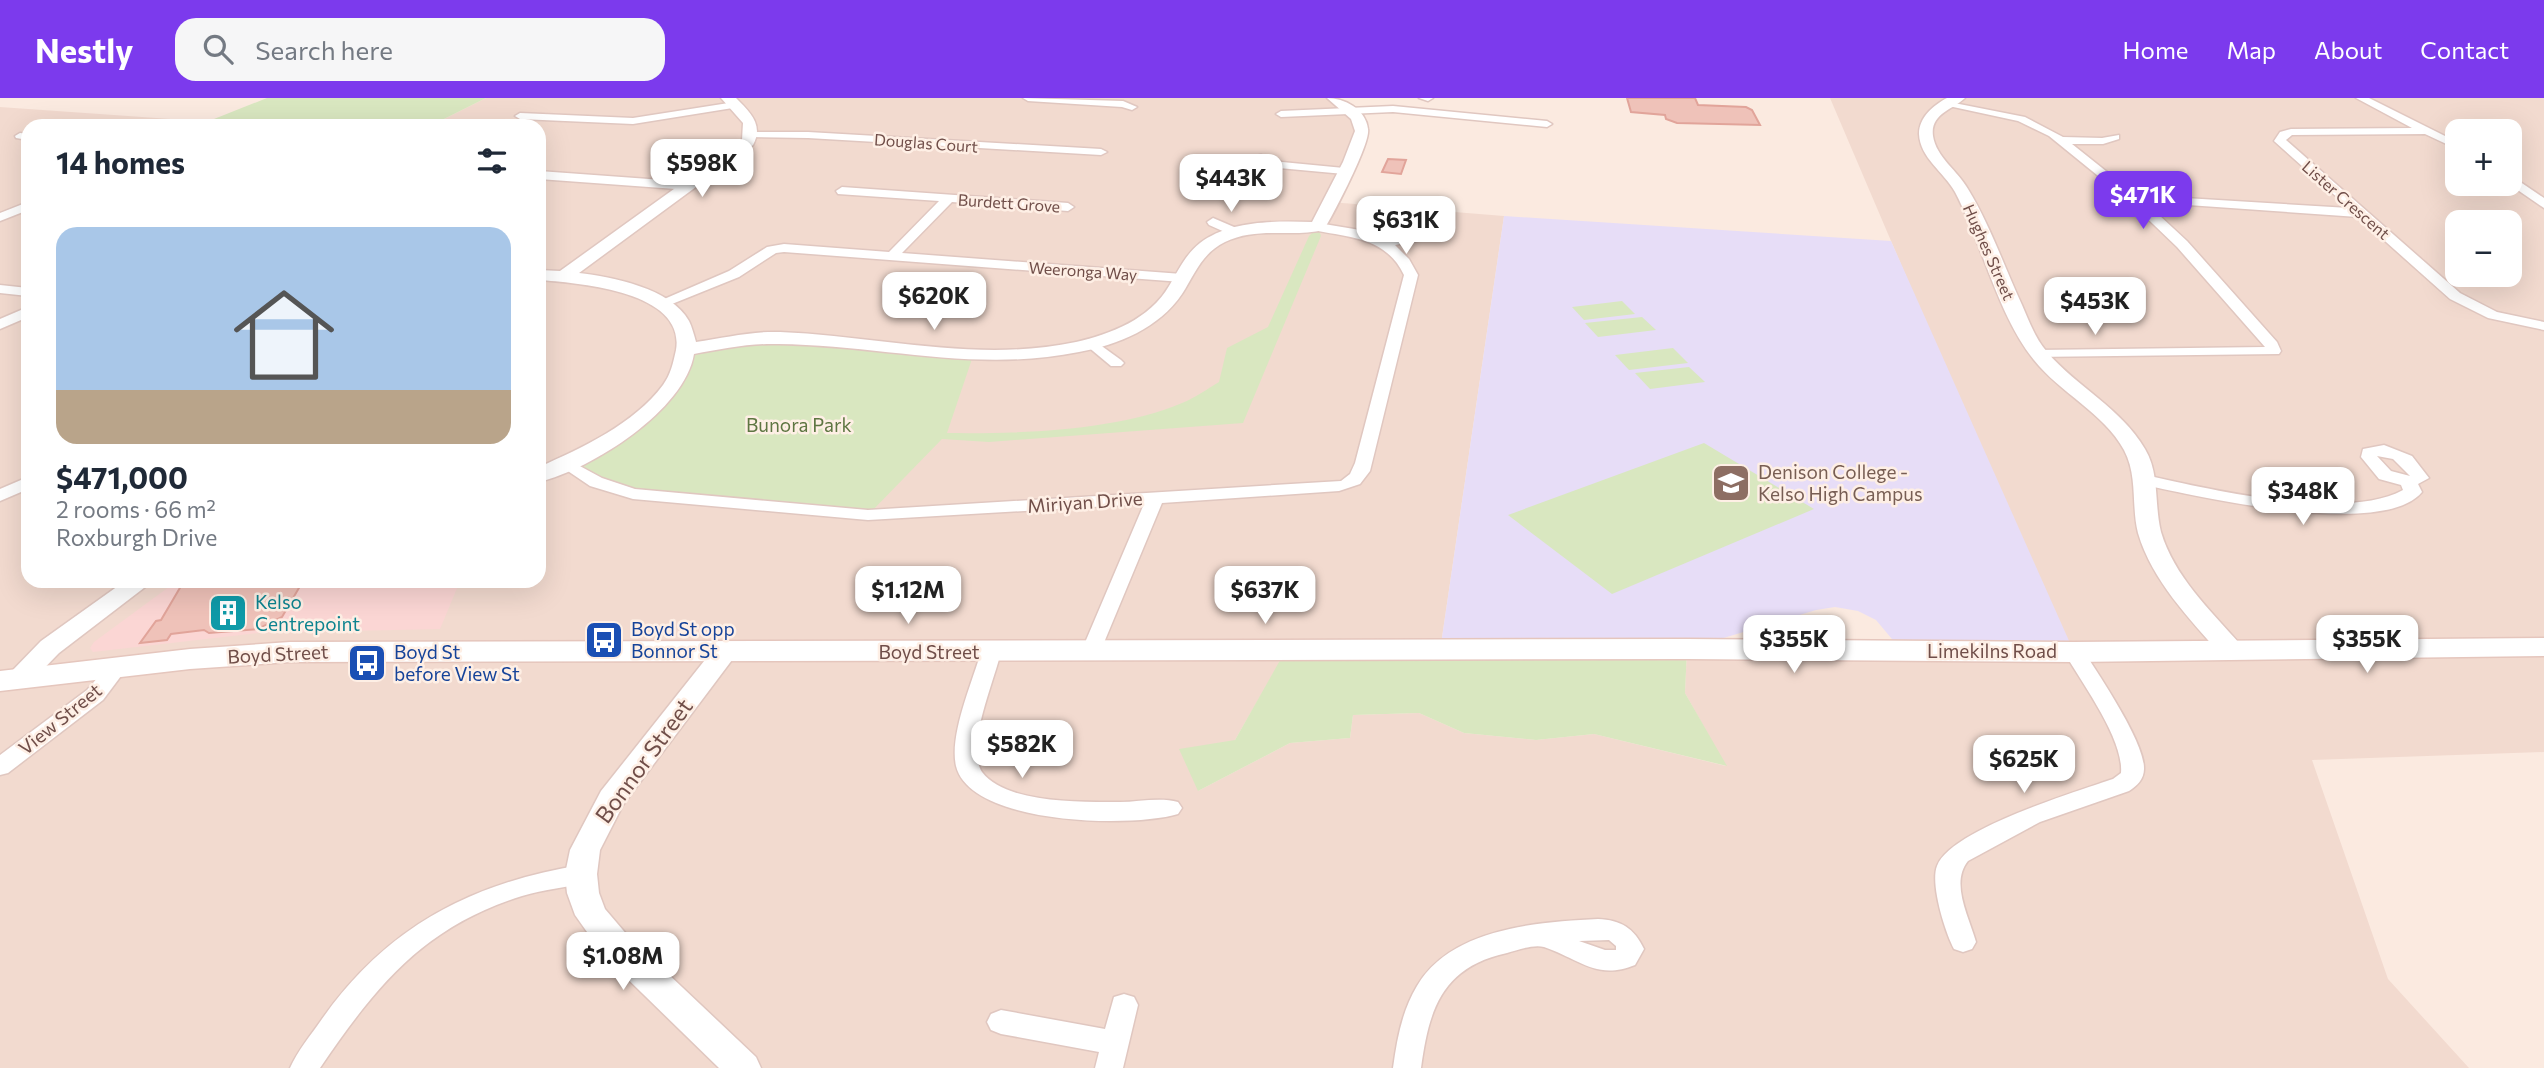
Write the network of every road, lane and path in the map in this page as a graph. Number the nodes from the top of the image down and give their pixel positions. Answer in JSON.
{"nodes":[{"id":1,"x":1028,"y":98,"type":"edge"},
{"id":2,"x":1334,"y":98,"type":"edge"},
{"id":3,"x":1426,"y":98,"type":"edge"},
{"id":4,"x":2361,"y":98,"type":"edge"},
{"id":5,"x":731,"y":101,"type":"edge"},
{"id":6,"x":1953,"y":101,"type":"edge"},
{"id":7,"x":1132,"y":107,"type":"dead end"},
{"id":8,"x":1349,"y":110,"type":"junction"},
{"id":9,"x":1417,"y":112,"type":"junction"},
{"id":10,"x":1281,"y":114,"type":"dead end"},
{"id":11,"x":520,"y":116,"type":"dead end"},
{"id":12,"x":1547,"y":124,"type":"dead end"},
{"id":13,"x":2426,"y":131,"type":"junction"},
{"id":14,"x":751,"y":135,"type":"junction"},
{"id":15,"x":2115,"y":137,"type":"dead end"},
{"id":16,"x":2061,"y":140,"type":"junction"},
{"id":17,"x":2445,"y":140,"type":"edge"},
{"id":18,"x":1101,"y":152,"type":"dead end"},
{"id":19,"x":1279,"y":165,"type":"dead end"},
{"id":20,"x":1344,"y":171,"type":"junction"},
{"id":21,"x":546,"y":175,"type":"edge"},
{"id":22,"x":690,"y":186,"type":"junction"},
{"id":23,"x":2522,"y":188,"type":"edge"},
{"id":24,"x":842,"y":191,"type":"dead end"},
{"id":25,"x":949,"y":198,"type":"junction"},
{"id":26,"x":2133,"y":198,"type":"junction"},
{"id":27,"x":2544,"y":204,"type":"edge"},
{"id":28,"x":1068,"y":207,"type":"dead end"},
{"id":29,"x":21,"y":209,"type":"edge"},
{"id":30,"x":2361,"y":213,"type":"junction"},
{"id":31,"x":0,"y":217,"type":"edge"},
{"id":32,"x":1213,"y":222,"type":"dead end"},
{"id":33,"x":1318,"y":227,"type":"junction"},
{"id":34,"x":1236,"y":233,"type":"junction"},
{"id":35,"x":1423,"y":236,"type":"dead end"},
{"id":36,"x":1384,"y":243,"type":"junction"},
{"id":37,"x":892,"y":256,"type":"junction"},
{"id":38,"x":546,"y":275,"type":"edge"},
{"id":39,"x":564,"y":276,"type":"junction"},
{"id":40,"x":1182,"y":278,"type":"junction"},
{"id":41,"x":0,"y":289,"type":"edge"},
{"id":42,"x":21,"y":291,"type":"edge"},
{"id":43,"x":662,"y":303,"type":"junction"},
{"id":44,"x":21,"y":315,"type":"edge"},
{"id":45,"x":0,"y":325,"type":"edge"},
{"id":46,"x":2544,"y":326,"type":"edge"},
{"id":47,"x":1092,"y":343,"type":"junction"},
{"id":48,"x":686,"y":349,"type":"junction"},
{"id":49,"x":2038,"y":354,"type":"junction"},
{"id":50,"x":1116,"y":363,"type":"dead end"},
{"id":51,"x":565,"y":463,"type":"junction"},
{"id":52,"x":546,"y":472,"type":"edge"},
{"id":53,"x":2145,"y":480,"type":"junction"},
{"id":54,"x":2408,"y":482,"type":"dead end"},
{"id":55,"x":21,"y":486,"type":"edge"},
{"id":56,"x":0,"y":496,"type":"edge"},
{"id":57,"x":1155,"y":498,"type":"junction"},
{"id":58,"x":131,"y":588,"type":"edge"},
{"id":59,"x":2544,"y":647,"type":"edge"},
{"id":60,"x":2231,"y":650,"type":"junction"},
{"id":61,"x":1440,"y":651,"type":"joint"},
{"id":62,"x":725,"y":652,"type":"junction"},
{"id":63,"x":991,"y":652,"type":"junction"},
{"id":64,"x":1091,"y":652,"type":"junction"},
{"id":65,"x":2074,"y":652,"type":"junction"},
{"id":66,"x":117,"y":667,"type":"junction"},
{"id":67,"x":10,"y":680,"type":"edge"},
{"id":68,"x":0,"y":767,"type":"edge"},
{"id":69,"x":1170,"y":808,"type":"dead end"},
{"id":70,"x":581,"y":874,"type":"junction"},
{"id":71,"x":1545,"y":936,"type":"dead end"},
{"id":72,"x":1963,"y":942,"type":"dead end"},
{"id":73,"x":1125,"y":1005,"type":"dead end"},
{"id":74,"x":1001,"y":1022,"type":"dead end"},
{"id":75,"x":1113,"y":1056,"type":"edge"},
{"id":76,"x":304,"y":1068,"type":"edge"},
{"id":77,"x":743,"y":1068,"type":"edge"},
{"id":78,"x":1407,"y":1068,"type":"edge"}],
"edges":[{"from":1,"to":7,"type":"street"},
{"from":2,"to":8,"type":"street"},
{"from":3,"to":9,"type":"street"},
{"from":4,"to":13,"type":"street"},
{"from":5,"to":11,"type":"street"},
{"from":5,"to":14,"type":"street"},
{"from":6,"to":16,"type":"street"},
{"from":6,"to":49,"type":"street","name":"Hughes Street"},
{"from":8,"to":9,"type":"street"},
{"from":8,"to":10,"type":"street"},
{"from":8,"to":20,"type":"street"},
{"from":9,"to":12,"type":"street"},
{"from":13,"to":17,"type":"street"},
{"from":13,"to":30,"type":"street","name":"Lister Crescent"},
{"from":14,"to":18,"type":"street","name":"Douglas Court"},
{"from":14,"to":22,"type":"street"},
{"from":15,"to":16,"type":"street"},
{"from":16,"to":26,"type":"street"},
{"from":19,"to":20,"type":"street"},
{"from":20,"to":33,"type":"street"},
{"from":21,"to":22,"type":"street"},
{"from":22,"to":39,"type":"street"},
{"from":23,"to":27,"type":"street"},
{"from":24,"to":25,"type":"street","name":"Burdett Grove"},
{"from":25,"to":28,"type":"street","name":"Burdett Grove"},
{"from":25,"to":37,"type":"street","name":"Burdett Grove"},
{"from":26,"to":30,"type":"street"},
{"from":26,"to":49,"type":"street"},
{"from":29,"to":31,"type":"street"},
{"from":30,"to":46,"type":"street","name":"Lister Crescent"},
{"from":32,"to":34,"type":"street"},
{"from":33,"to":34,"type":"street","name":"Miriyan Drive"},
{"from":33,"to":36,"type":"street","name":"Miriyan Drive"},
{"from":34,"to":40,"type":"street","name":"Miriyan Drive"},
{"from":35,"to":36,"type":"street","name":"Miriyan Drive"},
{"from":36,"to":57,"type":"street","name":"Miriyan Drive"},
{"from":37,"to":40,"type":"street","name":"Weeronga Way"},
{"from":37,"to":43,"type":"street","name":"Weeronga Way"},
{"from":38,"to":39,"type":"street"},
{"from":39,"to":43,"type":"street"},
{"from":40,"to":47,"type":"street","name":"Miriyan Drive"},
{"from":41,"to":42,"type":"street"},
{"from":43,"to":48,"type":"street"},
{"from":44,"to":45,"type":"street"},
{"from":47,"to":48,"type":"street","name":"Miriyan Drive"},
{"from":47,"to":50,"type":"street"},
{"from":48,"to":51,"type":"street"},
{"from":49,"to":53,"type":"street","name":"Hughes Street"},
{"from":51,"to":52,"type":"street"},
{"from":51,"to":57,"type":"street","name":"Miriyan Drive"},
{"from":53,"to":54,"type":"street"},
{"from":53,"to":60,"type":"street","name":"Hughes Street"},
{"from":55,"to":56,"type":"street"},
{"from":57,"to":64,"type":"street"},
{"from":58,"to":67,"type":"street"},
{"from":59,"to":60,"type":"main road","name":"Limekilns Road"},
{"from":60,"to":65,"type":"main road","name":"Limekilns Road"},
{"from":61,"to":64,"type":"main road","name":"Boyd Street"},
{"from":61,"to":65,"type":"main road","name":"Limekilns Road"},
{"from":62,"to":63,"type":"main road","name":"Boyd Street"},
{"from":62,"to":66,"type":"main road","name":"Boyd Street"},
{"from":62,"to":70,"type":"street","name":"Bonnor Street"},
{"from":63,"to":64,"type":"main road","name":"Boyd Street"},
{"from":63,"to":69,"type":"street"},
{"from":65,"to":72,"type":"street"},
{"from":66,"to":67,"type":"main road","name":"Boyd Street"},
{"from":66,"to":68,"type":"street","name":"View Street"},
{"from":70,"to":76,"type":"street"},
{"from":70,"to":77,"type":"street","name":"Bonnor Street"},
{"from":71,"to":78,"type":"street"},
{"from":73,"to":75,"type":"street"},
{"from":74,"to":75,"type":"street"}]}
